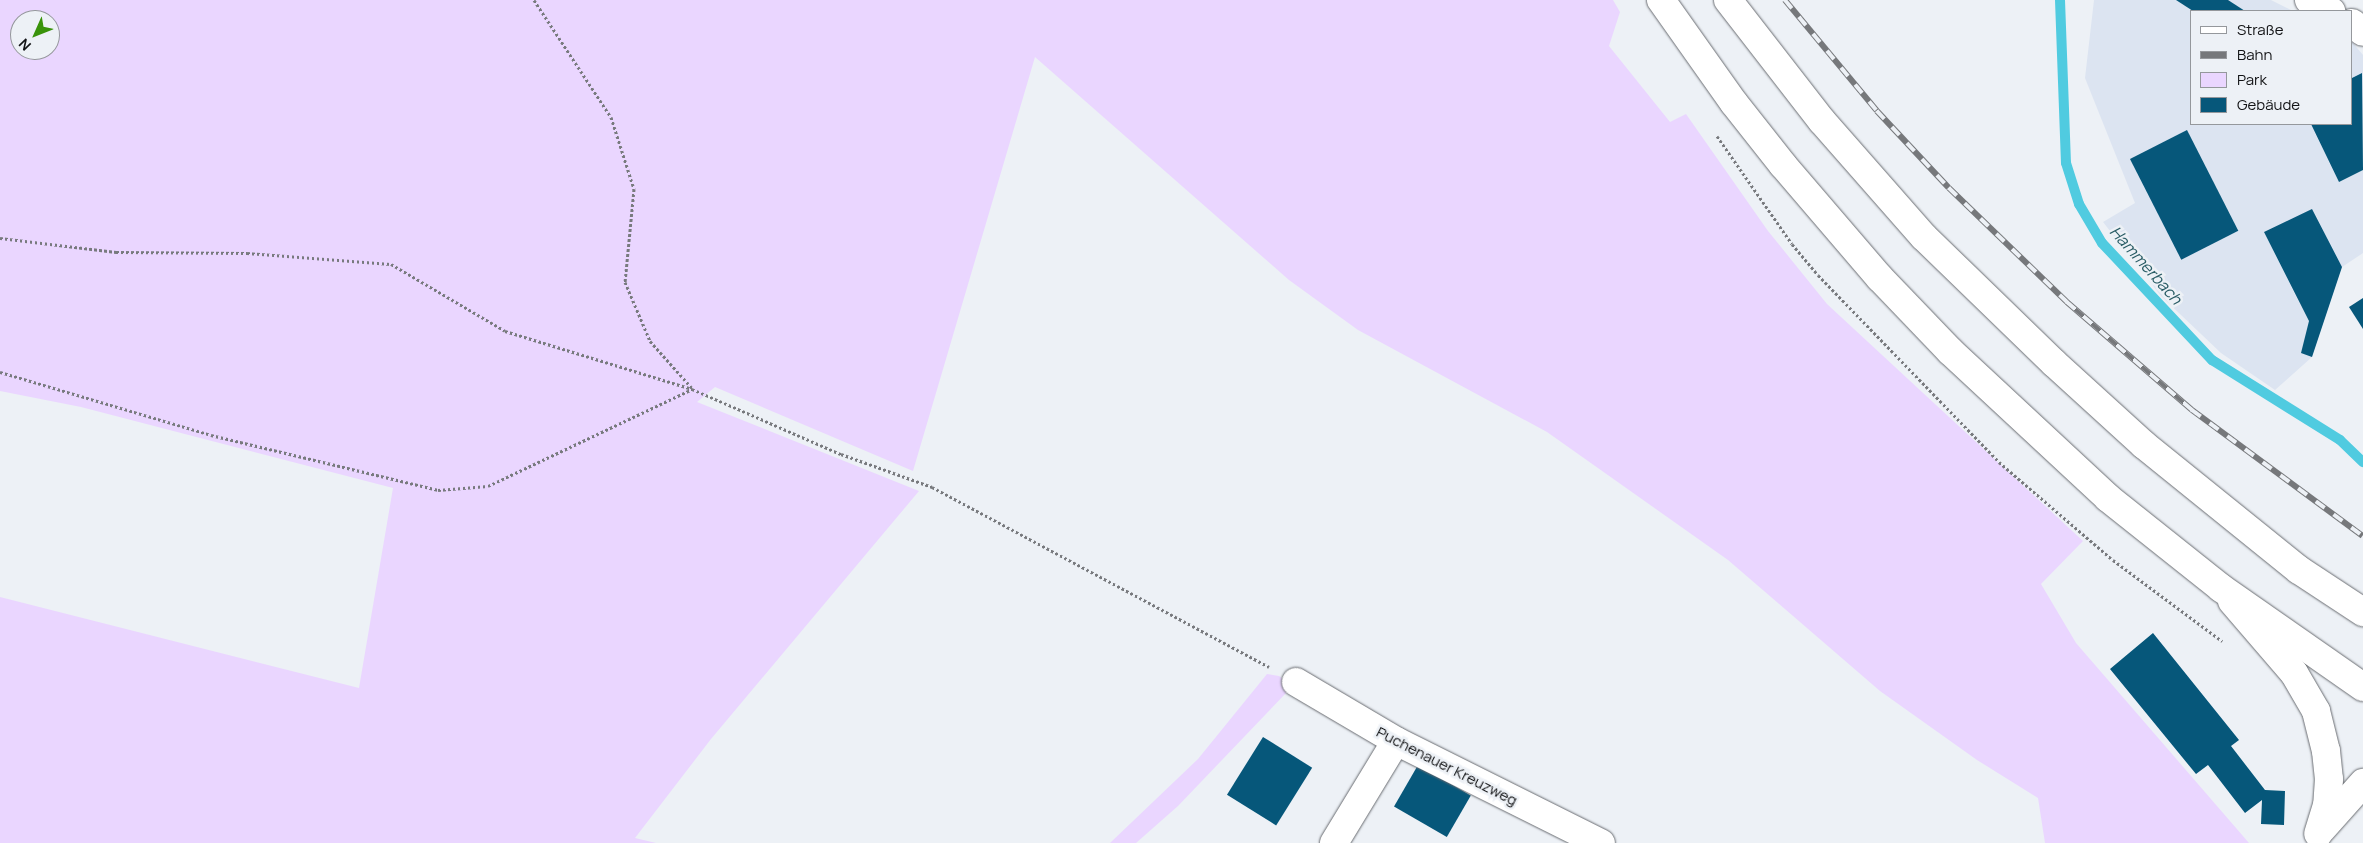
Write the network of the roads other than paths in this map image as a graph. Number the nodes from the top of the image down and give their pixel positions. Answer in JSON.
{"nodes":[{"id":1,"x":1661,"y":0,"type":"edge"},
{"id":2,"x":1728,"y":0,"type":"edge"},
{"id":3,"x":2309,"y":0,"type":"edge"},
{"id":4,"x":2329,"y":10,"type":"edge"},
{"id":5,"x":2353,"y":24,"type":"edge"},
{"id":6,"x":2363,"y":32,"type":"edge"},
{"id":7,"x":2221,"y":588,"type":"junction"},
{"id":8,"x":2363,"y":612,"type":"edge"},
{"id":9,"x":1296,"y":682,"type":"road end"},
{"id":10,"x":2363,"y":687,"type":"edge"},
{"id":11,"x":1396,"y":741,"type":"junction"},
{"id":12,"x":2363,"y":783,"type":"edge"},
{"id":13,"x":2316,"y":838,"type":"edge"},
{"id":14,"x":1334,"y":843,"type":"edge"},
{"id":15,"x":1601,"y":843,"type":"edge"}],
"edges":[{"from":1,"to":7,"type":"main road"},
{"from":2,"to":8,"type":"main road"},
{"from":3,"to":4,"type":"main road"},
{"from":5,"to":6,"type":"main road"},
{"from":7,"to":10,"type":"main road"},
{"from":7,"to":13,"type":"main road"},
{"from":9,"to":11,"type":"main road","name":"Puchenauer Kreuzweg"},
{"from":11,"to":14,"type":"main road"},
{"from":11,"to":15,"type":"main road","name":"Puchenauer Kreuzweg"},
{"from":12,"to":13,"type":"main road"}]}
